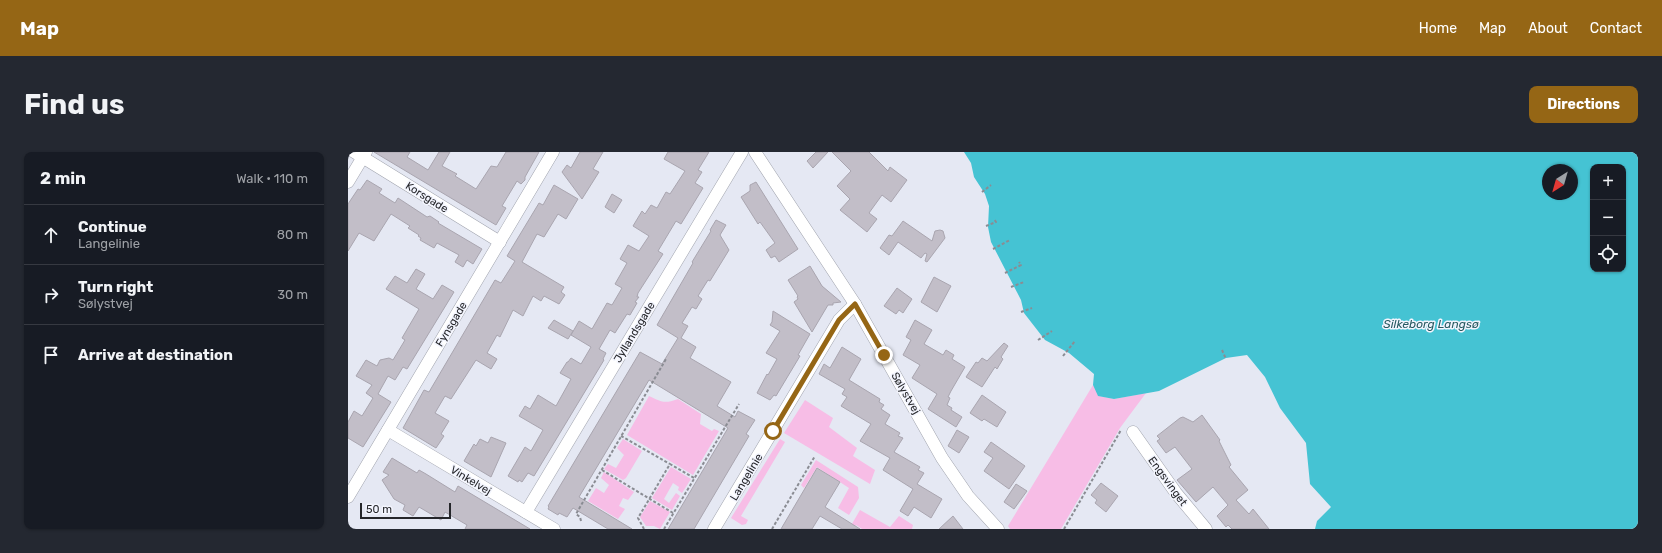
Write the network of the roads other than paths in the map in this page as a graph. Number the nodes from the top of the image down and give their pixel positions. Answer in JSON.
{"nodes":[{"id":1,"x":553,"y":152,"type":"edge"},
{"id":2,"x":742,"y":152,"type":"edge"},
{"id":3,"x":755,"y":152,"type":"edge"},
{"id":4,"x":361,"y":154,"type":"edge"},
{"id":5,"x":348,"y":182,"type":"edge"},
{"id":6,"x":500,"y":242,"type":"junction"},
{"id":7,"x":855,"y":304,"type":"junction"},
{"id":8,"x":388,"y":430,"type":"junction"},
{"id":9,"x":1134,"y":432,"type":"road end"},
{"id":10,"x":348,"y":497,"type":"edge"},
{"id":11,"x":526,"y":512,"type":"junction"},
{"id":12,"x":554,"y":529,"type":"edge"},
{"id":13,"x":714,"y":529,"type":"edge"},
{"id":14,"x":998,"y":529,"type":"edge"},
{"id":15,"x":1206,"y":529,"type":"edge"}],
"edges":[{"from":1,"to":6,"type":"street","name":"Fynsgade"},
{"from":2,"to":11,"type":"street","name":"Jyllandsgade"},
{"from":3,"to":7,"type":"street","name":"Sølystvej"},
{"from":4,"to":5,"type":"street"},
{"from":4,"to":6,"type":"street","name":"Korsgade"},
{"from":6,"to":8,"type":"street","name":"Fynsgade"},
{"from":7,"to":13,"type":"street","name":"Langelinie"},
{"from":7,"to":14,"type":"street","name":"Sølystvej"},
{"from":8,"to":10,"type":"street","name":"Fynsgade"},
{"from":8,"to":11,"type":"street","name":"Vinkelvej"},
{"from":9,"to":15,"type":"street","name":"Engsvinget"},
{"from":11,"to":12,"type":"street","name":"Vinkelvej"}]}
